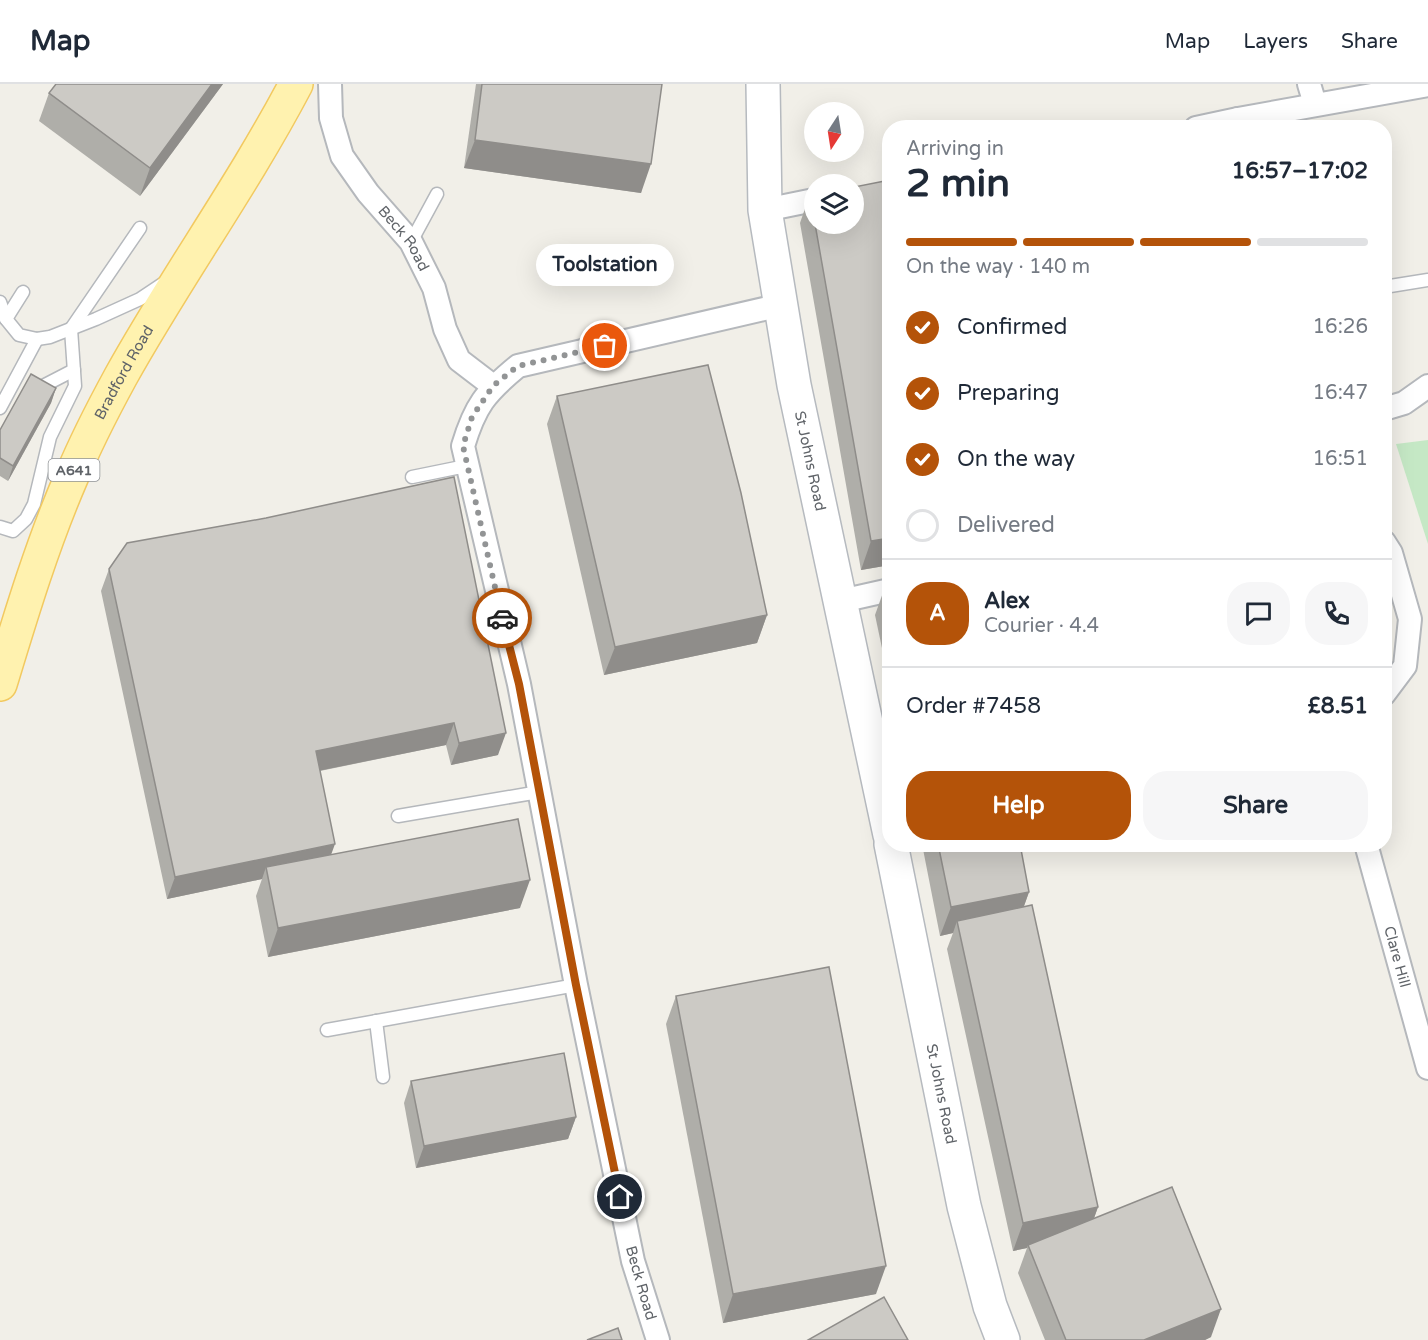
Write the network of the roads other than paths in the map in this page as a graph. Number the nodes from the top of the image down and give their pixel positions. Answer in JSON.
{"nodes":[{"id":1,"x":296,"y":84,"type":"edge"},
{"id":2,"x":330,"y":84,"type":"edge"},
{"id":3,"x":763,"y":84,"type":"edge"},
{"id":4,"x":1428,"y":85,"type":"edge"},
{"id":5,"x":1312,"y":94,"type":"edge"},
{"id":6,"x":1247,"y":120,"type":"edge"},
{"id":7,"x":437,"y":194,"type":"dead end"},
{"id":8,"x":804,"y":202,"type":"edge"},
{"id":9,"x":765,"y":210,"type":"junction"},
{"id":10,"x":140,"y":228,"type":"dead end"},
{"id":11,"x":411,"y":242,"type":"junction"},
{"id":12,"x":183,"y":272,"type":"junction"},
{"id":13,"x":1428,"y":280,"type":"edge"},
{"id":14,"x":1392,"y":285,"type":"edge"},
{"id":15,"x":23,"y":292,"type":"dead end"},
{"id":16,"x":0,"y":302,"type":"edge"},
{"id":17,"x":781,"y":304,"type":"junction"},
{"id":18,"x":6,"y":319,"type":"junction"},
{"id":19,"x":71,"y":329,"type":"junction"},
{"id":20,"x":37,"y":339,"type":"junction"},
{"id":21,"x":74,"y":370,"type":"junction"},
{"id":22,"x":493,"y":386,"type":"junction"},
{"id":23,"x":1428,"y":386,"type":"edge"},
{"id":24,"x":36,"y":395,"type":"edge"},
{"id":25,"x":1392,"y":406,"type":"edge"},
{"id":26,"x":0,"y":408,"type":"edge"},
{"id":27,"x":466,"y":466,"type":"junction"},
{"id":28,"x":412,"y":477,"type":"dead end"},
{"id":29,"x":0,"y":527,"type":"edge"},
{"id":30,"x":1392,"y":556,"type":"edge"},
{"id":31,"x":882,"y":592,"type":"edge"},
{"id":32,"x":841,"y":602,"type":"junction"},
{"id":33,"x":1392,"y":683,"type":"edge"},
{"id":34,"x":0,"y":684,"type":"edge"},
{"id":35,"x":539,"y":792,"type":"junction"},
{"id":36,"x":882,"y":797,"type":"edge"},
{"id":37,"x":398,"y":816,"type":"dead end"},
{"id":38,"x":893,"y":852,"type":"edge"},
{"id":39,"x":1368,"y":852,"type":"edge"},
{"id":40,"x":576,"y":985,"type":"junction"},
{"id":41,"x":376,"y":1021,"type":"junction"},
{"id":42,"x":327,"y":1030,"type":"dead end"},
{"id":43,"x":1428,"y":1068,"type":"edge"},
{"id":44,"x":383,"y":1077,"type":"dead end"},
{"id":45,"x":658,"y":1340,"type":"edge"},
{"id":46,"x":1003,"y":1340,"type":"edge"}],
"edges":[{"from":1,"to":12,"type":"main road","name":"Bradford Road","number":"A641"},
{"from":2,"to":11,"type":"street","name":"Beck Road"},
{"from":3,"to":9,"type":"street","name":"St Johns Road"},
{"from":4,"to":5,"type":"street"},
{"from":5,"to":6,"type":"street"},
{"from":7,"to":11,"type":"lane"},
{"from":8,"to":9,"type":"street"},
{"from":9,"to":17,"type":"street","name":"St Johns Road"},
{"from":10,"to":19,"type":"lane"},
{"from":11,"to":22,"type":"street","name":"Beck Road"},
{"from":12,"to":19,"type":"lane"},
{"from":12,"to":34,"type":"main road","name":"Bradford Road","number":"A641"},
{"from":13,"to":14,"type":"lane"},
{"from":15,"to":18,"type":"lane"},
{"from":16,"to":18,"type":"lane"},
{"from":17,"to":22,"type":"street","name":"Beck Road"},
{"from":17,"to":32,"type":"street","name":"St Johns Road"},
{"from":18,"to":20,"type":"lane"},
{"from":19,"to":20,"type":"lane"},
{"from":19,"to":21,"type":"lane"},
{"from":20,"to":26,"type":"lane"},
{"from":21,"to":24,"type":"lane"},
{"from":21,"to":29,"type":"lane"},
{"from":22,"to":27,"type":"street","name":"Beck Road"},
{"from":23,"to":25,"type":"street"},
{"from":27,"to":28,"type":"lane"},
{"from":27,"to":35,"type":"street","name":"Beck Road"},
{"from":30,"to":33,"type":"street"},
{"from":31,"to":32,"type":"street"},
{"from":32,"to":36,"type":"street","name":"St Johns Road"},
{"from":35,"to":37,"type":"lane"},
{"from":35,"to":40,"type":"street","name":"Beck Road"},
{"from":38,"to":46,"type":"street","name":"St Johns Road"},
{"from":39,"to":43,"type":"street","name":"Clare Hill"},
{"from":40,"to":41,"type":"lane"},
{"from":40,"to":45,"type":"street","name":"Beck Road"},
{"from":41,"to":42,"type":"lane"},
{"from":41,"to":44,"type":"lane"}]}
